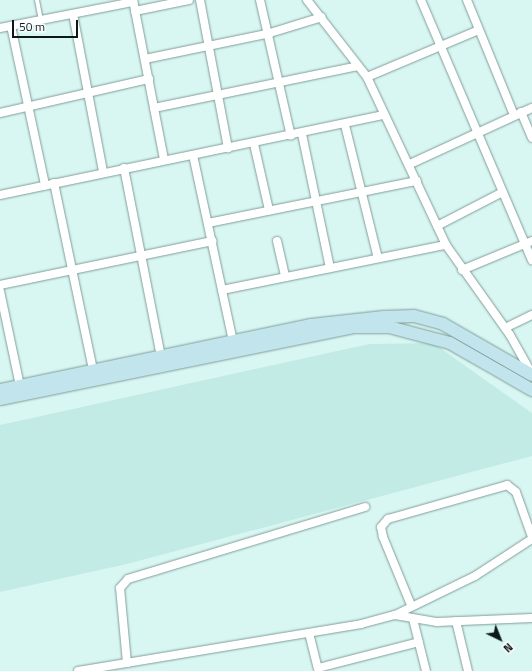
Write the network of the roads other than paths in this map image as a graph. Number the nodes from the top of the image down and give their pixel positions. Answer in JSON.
{"nodes":[{"id":1,"x":37,"y":0,"type":"edge"},
{"id":2,"x":189,"y":0,"type":"edge"},
{"id":3,"x":200,"y":0,"type":"edge"},
{"id":4,"x":260,"y":0,"type":"edge"},
{"id":5,"x":307,"y":0,"type":"edge"},
{"id":6,"x":421,"y":0,"type":"edge"},
{"id":7,"x":467,"y":0,"type":"edge"},
{"id":8,"x":133,"y":1,"type":"edge"},
{"id":9,"x":135,"y":11,"type":"junction"},
{"id":10,"x":73,"y":14,"type":"junction"},
{"id":11,"x":322,"y":17,"type":"junction"},
{"id":12,"x":41,"y":20,"type":"junction"},
{"id":13,"x":11,"y":26,"type":"junction"},
{"id":14,"x":0,"y":28,"type":"edge"},
{"id":15,"x":480,"y":30,"type":"junction"},
{"id":16,"x":270,"y":33,"type":"junction"},
{"id":17,"x":209,"y":45,"type":"junction"},
{"id":18,"x":440,"y":47,"type":"junction"},
{"id":19,"x":145,"y":59,"type":"junction"},
{"id":20,"x":358,"y":66,"type":"junction"},
{"id":21,"x":367,"y":78,"type":"junction"},
{"id":22,"x":148,"y":79,"type":"junction"},
{"id":23,"x":280,"y":81,"type":"junction"},
{"id":24,"x":88,"y":93,"type":"junction"},
{"id":25,"x":219,"y":94,"type":"junction"},
{"id":26,"x":28,"y":106,"type":"junction"},
{"id":27,"x":154,"y":108,"type":"junction"},
{"id":28,"x":532,"y":108,"type":"edge"},
{"id":29,"x":0,"y":112,"type":"edge"},
{"id":30,"x":518,"y":114,"type":"junction"},
{"id":31,"x":384,"y":115,"type":"junction"},
{"id":32,"x":345,"y":125,"type":"junction"},
{"id":33,"x":478,"y":131,"type":"junction"},
{"id":34,"x":302,"y":134,"type":"junction"},
{"id":35,"x":291,"y":136,"type":"junction"},
{"id":36,"x":532,"y":138,"type":"edge"},
{"id":37,"x":254,"y":144,"type":"junction"},
{"id":38,"x":228,"y":148,"type":"junction"},
{"id":39,"x":193,"y":155,"type":"junction"},
{"id":40,"x":164,"y":159,"type":"junction"},
{"id":41,"x":410,"y":164,"type":"junction"},
{"id":42,"x":124,"y":168,"type":"junction"},
{"id":43,"x":103,"y":172,"type":"junction"},
{"id":44,"x":417,"y":181,"type":"junction"},
{"id":45,"x":54,"y":183,"type":"junction"},
{"id":46,"x":45,"y":185,"type":"junction"},
{"id":47,"x":363,"y":190,"type":"junction"},
{"id":48,"x":503,"y":192,"type":"junction"},
{"id":49,"x":0,"y":195,"type":"edge"},
{"id":50,"x":316,"y":200,"type":"junction"},
{"id":51,"x":269,"y":210,"type":"junction"},
{"id":52,"x":208,"y":222,"type":"junction"},
{"id":53,"x":436,"y":226,"type":"junction"},
{"id":54,"x":212,"y":241,"type":"junction"},
{"id":55,"x":277,"y":241,"type":"dead end"},
{"id":56,"x":528,"y":243,"type":"edge"},
{"id":57,"x":446,"y":245,"type":"junction"},
{"id":58,"x":141,"y":256,"type":"junction"},
{"id":59,"x":378,"y":258,"type":"junction"},
{"id":60,"x":532,"y":260,"type":"edge"},
{"id":61,"x":330,"y":268,"type":"junction"},
{"id":62,"x":72,"y":270,"type":"junction"},
{"id":63,"x":462,"y":270,"type":"junction"},
{"id":64,"x":285,"y":277,"type":"junction"},
{"id":65,"x":0,"y":285,"type":"edge"},
{"id":66,"x":222,"y":290,"type":"junction"},
{"id":67,"x":0,"y":291,"type":"edge"},
{"id":68,"x":532,"y":315,"type":"edge"},
{"id":69,"x":505,"y":328,"type":"junction"},
{"id":70,"x":233,"y":341,"type":"junction"},
{"id":71,"x":161,"y":356,"type":"junction"},
{"id":72,"x":93,"y":370,"type":"junction"},
{"id":73,"x":532,"y":375,"type":"edge"},
{"id":74,"x":20,"y":386,"type":"junction"},
{"id":75,"x":0,"y":390,"type":"edge"},
{"id":76,"x":532,"y":390,"type":"edge"},
{"id":77,"x":0,"y":399,"type":"edge"},
{"id":78,"x":365,"y":507,"type":"dead end"},
{"id":79,"x":532,"y":538,"type":"edge"},
{"id":80,"x":411,"y":605,"type":"junction"},
{"id":81,"x":395,"y":615,"type":"junction"},
{"id":82,"x":531,"y":617,"type":"edge"},
{"id":83,"x":413,"y":619,"type":"junction"},
{"id":84,"x":456,"y":621,"type":"junction"},
{"id":85,"x":309,"y":633,"type":"junction"},
{"id":86,"x":419,"y":642,"type":"junction"},
{"id":87,"x":127,"y":663,"type":"junction"},
{"id":88,"x":103,"y":669,"type":"edge"},
{"id":89,"x":318,"y":670,"type":"edge"},
{"id":90,"x":78,"y":671,"type":"edge"},
{"id":91,"x":426,"y":671,"type":"edge"},
{"id":92,"x":468,"y":671,"type":"edge"}],
"edges":[{"from":1,"to":12,"type":"lane"},
{"from":2,"to":9,"type":"street"},
{"from":3,"to":17,"type":"street"},
{"from":4,"to":16,"type":"street"},
{"from":5,"to":11,"type":"street"},
{"from":6,"to":18,"type":"street"},
{"from":7,"to":15,"type":"street"},
{"from":8,"to":9,"type":"street"},
{"from":8,"to":10,"type":"street"},
{"from":9,"to":19,"type":"street"},
{"from":10,"to":12,"type":"street"},
{"from":10,"to":24,"type":"street"},
{"from":11,"to":16,"type":"street"},
{"from":11,"to":20,"type":"street"},
{"from":12,"to":13,"type":"street"},
{"from":13,"to":14,"type":"street"},
{"from":13,"to":26,"type":"street"},
{"from":15,"to":18,"type":"street"},
{"from":15,"to":30,"type":"street"},
{"from":16,"to":17,"type":"street"},
{"from":16,"to":23,"type":"street"},
{"from":17,"to":19,"type":"street"},
{"from":17,"to":25,"type":"street"},
{"from":18,"to":21,"type":"street"},
{"from":18,"to":33,"type":"street"},
{"from":19,"to":22,"type":"street"},
{"from":20,"to":21,"type":"street"},
{"from":20,"to":23,"type":"street"},
{"from":21,"to":31,"type":"street"},
{"from":22,"to":24,"type":"street"},
{"from":22,"to":27,"type":"street"},
{"from":23,"to":25,"type":"street"},
{"from":23,"to":35,"type":"street"},
{"from":24,"to":26,"type":"street"},
{"from":24,"to":43,"type":"street"},
{"from":25,"to":27,"type":"street"},
{"from":25,"to":38,"type":"street"},
{"from":26,"to":29,"type":"street"},
{"from":26,"to":46,"type":"street"},
{"from":27,"to":40,"type":"street"},
{"from":28,"to":30,"type":"street"},
{"from":30,"to":33,"type":"street"},
{"from":30,"to":36,"type":"street"},
{"from":31,"to":32,"type":"street"},
{"from":31,"to":41,"type":"street"},
{"from":32,"to":34,"type":"street"},
{"from":32,"to":47,"type":"street"},
{"from":33,"to":41,"type":"street"},
{"from":33,"to":48,"type":"street"},
{"from":34,"to":35,"type":"street"},
{"from":34,"to":50,"type":"street"},
{"from":35,"to":37,"type":"street"},
{"from":37,"to":38,"type":"street"},
{"from":37,"to":51,"type":"street"},
{"from":38,"to":39,"type":"street"},
{"from":39,"to":40,"type":"street"},
{"from":39,"to":52,"type":"street"},
{"from":40,"to":42,"type":"street"},
{"from":41,"to":44,"type":"street"},
{"from":42,"to":43,"type":"street"},
{"from":42,"to":58,"type":"street"},
{"from":43,"to":45,"type":"street"},
{"from":44,"to":47,"type":"street"},
{"from":44,"to":53,"type":"street"},
{"from":45,"to":46,"type":"street"},
{"from":45,"to":62,"type":"street"},
{"from":46,"to":49,"type":"street"},
{"from":47,"to":50,"type":"street"},
{"from":47,"to":59,"type":"street"},
{"from":48,"to":53,"type":"street"},
{"from":48,"to":56,"type":"street"},
{"from":50,"to":51,"type":"street"},
{"from":50,"to":61,"type":"street"},
{"from":51,"to":52,"type":"street"},
{"from":52,"to":54,"type":"street"},
{"from":53,"to":57,"type":"street"},
{"from":54,"to":58,"type":"street"},
{"from":54,"to":66,"type":"street"},
{"from":55,"to":64,"type":"street"},
{"from":56,"to":60,"type":"street"},
{"from":56,"to":63,"type":"street"},
{"from":57,"to":59,"type":"street"},
{"from":57,"to":63,"type":"street"},
{"from":58,"to":62,"type":"street"},
{"from":58,"to":71,"type":"street"},
{"from":59,"to":61,"type":"street"},
{"from":61,"to":64,"type":"street"},
{"from":62,"to":65,"type":"street"},
{"from":62,"to":72,"type":"street"},
{"from":63,"to":69,"type":"street"},
{"from":64,"to":66,"type":"street"},
{"from":66,"to":70,"type":"street"},
{"from":67,"to":74,"type":"street"},
{"from":68,"to":69,"type":"street"},
{"from":69,"to":73,"type":"street"},
{"from":70,"to":71,"type":"street"},
{"from":70,"to":73,"type":"street"},
{"from":71,"to":72,"type":"street"},
{"from":72,"to":74,"type":"street"},
{"from":74,"to":75,"type":"street"},
{"from":76,"to":77,"type":"street"},
{"from":78,"to":87,"type":"street"},
{"from":79,"to":80,"type":"street"},
{"from":79,"to":80,"type":"street"},
{"from":80,"to":81,"type":"street"},
{"from":81,"to":83,"type":"street"},
{"from":81,"to":85,"type":"street"},
{"from":82,"to":84,"type":"street"},
{"from":83,"to":84,"type":"street"},
{"from":83,"to":86,"type":"street"},
{"from":84,"to":92,"type":"street"},
{"from":85,"to":87,"type":"street"},
{"from":85,"to":89,"type":"street"},
{"from":86,"to":89,"type":"street"},
{"from":86,"to":91,"type":"street"},
{"from":87,"to":88,"type":"street"},
{"from":88,"to":90,"type":"street"}]}
